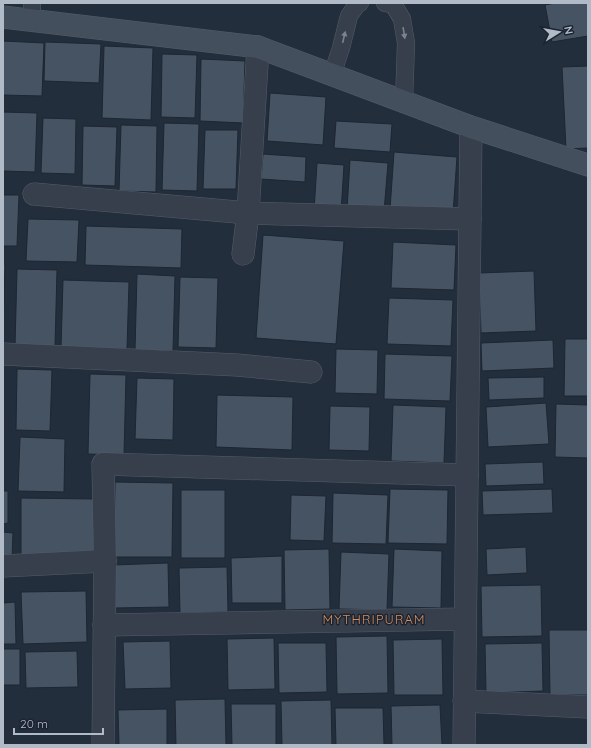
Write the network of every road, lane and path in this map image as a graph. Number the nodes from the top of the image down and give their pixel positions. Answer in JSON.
{"nodes":[{"id":1,"x":360,"y":3,"type":"edge"},
{"id":2,"x":385,"y":3,"type":"edge"},
{"id":3,"x":32,"y":12,"type":"edge"},
{"id":4,"x":3,"y":17,"type":"edge"},
{"id":5,"x":258,"y":46,"type":"junction"},
{"id":6,"x":332,"y":75,"type":"junction"},
{"id":7,"x":404,"y":102,"type":"junction"},
{"id":8,"x":471,"y":127,"type":"junction"},
{"id":9,"x":588,"y":165,"type":"edge"},
{"id":10,"x":34,"y":194,"type":"dead end"},
{"id":11,"x":248,"y":213,"type":"junction"},
{"id":12,"x":470,"y":219,"type":"junction"},
{"id":13,"x":243,"y":254,"type":"dead end"},
{"id":14,"x":3,"y":354,"type":"edge"},
{"id":15,"x":311,"y":372,"type":"dead end"},
{"id":16,"x":467,"y":475,"type":"junction"},
{"id":17,"x":105,"y":561,"type":"junction"},
{"id":18,"x":3,"y":566,"type":"edge"},
{"id":19,"x":465,"y":619,"type":"junction"},
{"id":20,"x":104,"y":625,"type":"junction"},
{"id":21,"x":464,"y":700,"type":"junction"},
{"id":22,"x":588,"y":707,"type":"edge"},
{"id":23,"x":104,"y":745,"type":"edge"},
{"id":24,"x":464,"y":745,"type":"edge"}],
"edges":[{"from":6,"to":1,"type":"lane","one_way":true},
{"from":2,"to":7,"type":"lane","one_way":true},
{"from":3,"to":4,"type":"main road"},
{"from":3,"to":5,"type":"main road"},
{"from":5,"to":6,"type":"main road"},
{"from":5,"to":11,"type":"street"},
{"from":6,"to":7,"type":"main road"},
{"from":7,"to":8,"type":"main road"},
{"from":8,"to":9,"type":"main road"},
{"from":8,"to":12,"type":"street"},
{"from":10,"to":11,"type":"street"},
{"from":11,"to":12,"type":"street"},
{"from":11,"to":13,"type":"street"},
{"from":12,"to":16,"type":"street"},
{"from":14,"to":15,"type":"street"},
{"from":16,"to":17,"type":"street"},
{"from":16,"to":19,"type":"street"},
{"from":17,"to":18,"type":"street"},
{"from":17,"to":20,"type":"street"},
{"from":19,"to":20,"type":"street"},
{"from":19,"to":21,"type":"street"},
{"from":20,"to":23,"type":"street"},
{"from":21,"to":22,"type":"street"},
{"from":21,"to":24,"type":"street"}]}
